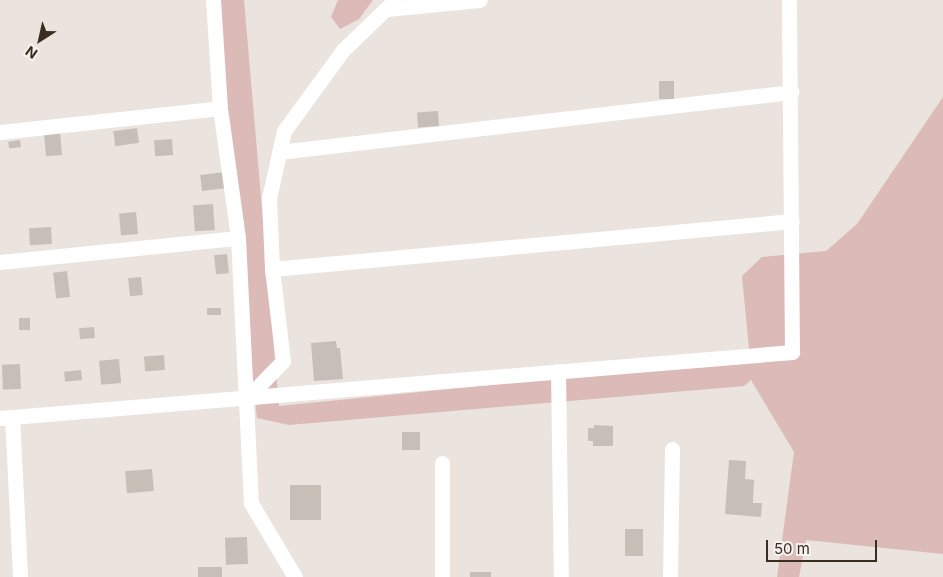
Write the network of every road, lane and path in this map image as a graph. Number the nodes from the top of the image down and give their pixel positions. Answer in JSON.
{"nodes":[{"id":1,"x":213,"y":0,"type":"edge"},
{"id":2,"x":480,"y":0,"type":"edge"},
{"id":3,"x":789,"y":0,"type":"edge"},
{"id":4,"x":391,"y":4,"type":"edge"},
{"id":5,"x":791,"y":92,"type":"junction"},
{"id":6,"x":220,"y":108,"type":"junction"},
{"id":7,"x":0,"y":132,"type":"edge"},
{"id":8,"x":279,"y":152,"type":"junction"},
{"id":9,"x":792,"y":221,"type":"junction"},
{"id":10,"x":238,"y":238,"type":"junction"},
{"id":11,"x":0,"y":262,"type":"edge"},
{"id":12,"x":272,"y":269,"type":"junction"},
{"id":13,"x":558,"y":371,"type":"junction"},
{"id":14,"x":245,"y":400,"type":"junction"},
{"id":15,"x":6,"y":418,"type":"edge"},
{"id":16,"x":672,"y":449,"type":"dead end"},
{"id":17,"x":442,"y":463,"type":"dead end"},
{"id":18,"x":20,"y":577,"type":"edge"},
{"id":19,"x":296,"y":577,"type":"edge"},
{"id":20,"x":442,"y":577,"type":"edge"},
{"id":21,"x":561,"y":577,"type":"edge"},
{"id":22,"x":670,"y":577,"type":"edge"}],
"edges":[{"from":1,"to":6,"type":"street"},
{"from":2,"to":4,"type":"street"},
{"from":3,"to":5,"type":"street"},
{"from":4,"to":8,"type":"street"},
{"from":5,"to":8,"type":"street"},
{"from":5,"to":9,"type":"street"},
{"from":6,"to":7,"type":"street"},
{"from":6,"to":10,"type":"street"},
{"from":8,"to":12,"type":"street"},
{"from":9,"to":12,"type":"street"},
{"from":9,"to":13,"type":"street"},
{"from":10,"to":11,"type":"street"},
{"from":10,"to":14,"type":"street"},
{"from":12,"to":14,"type":"street"},
{"from":13,"to":14,"type":"street"},
{"from":13,"to":21,"type":"street"},
{"from":14,"to":15,"type":"street"},
{"from":14,"to":19,"type":"street"},
{"from":15,"to":18,"type":"street"},
{"from":16,"to":22,"type":"street"},
{"from":17,"to":20,"type":"street"}]}
